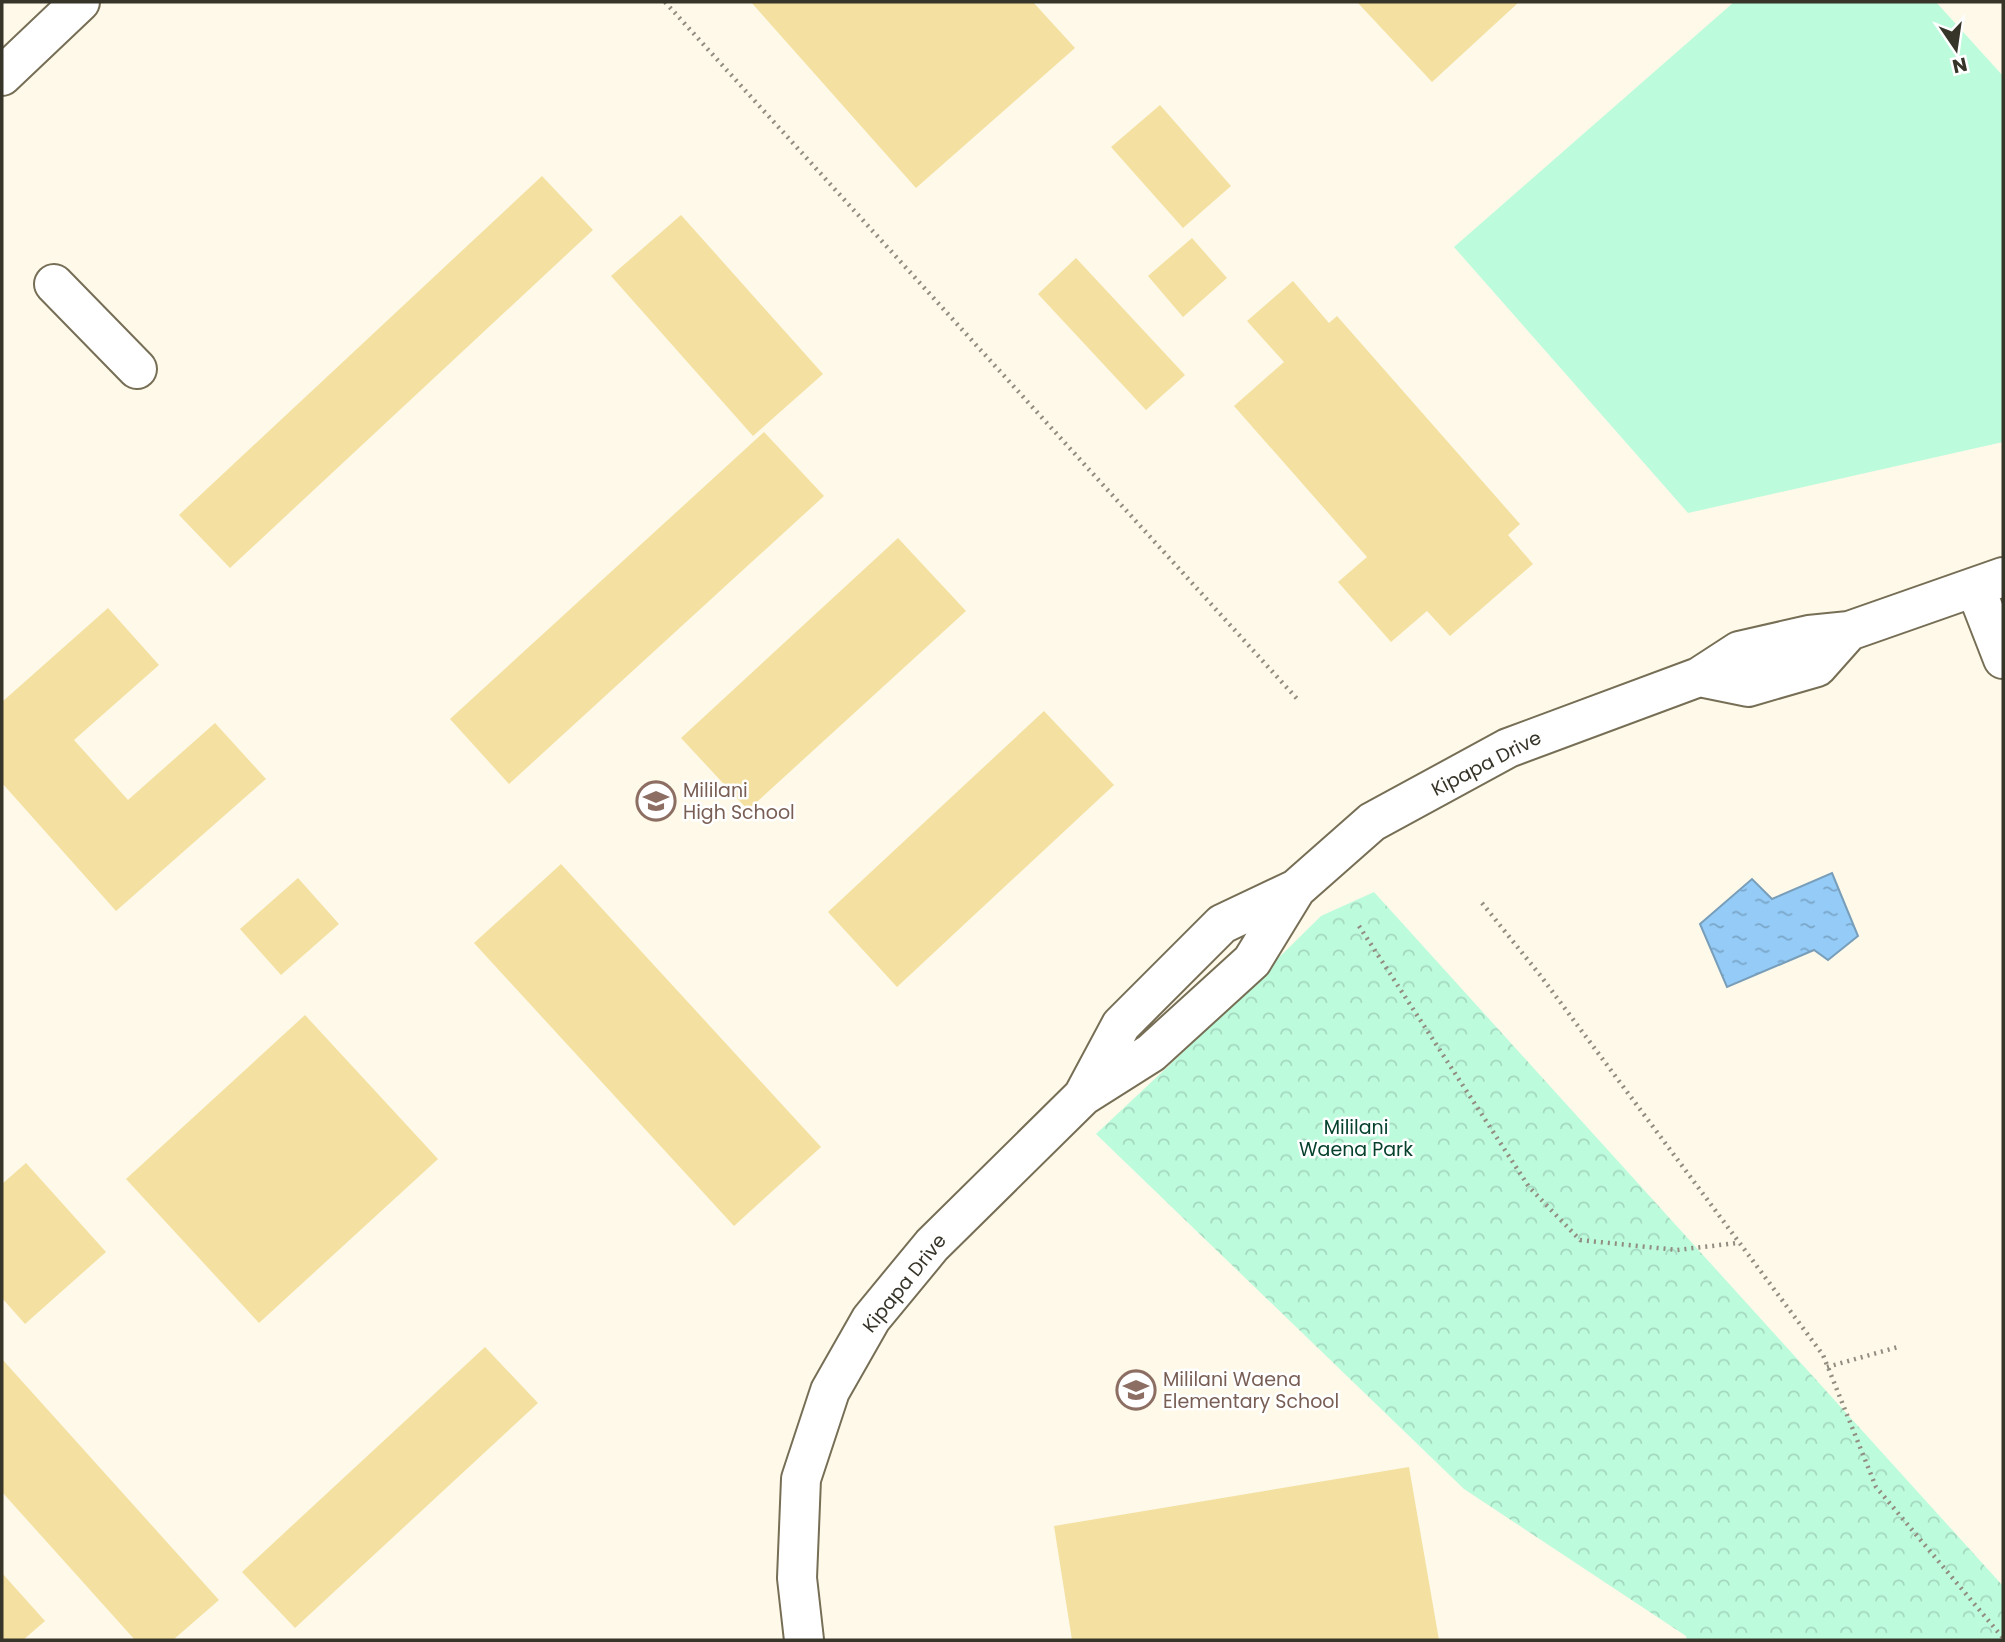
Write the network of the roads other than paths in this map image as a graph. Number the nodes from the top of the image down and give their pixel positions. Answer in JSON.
{"nodes":[{"id":1,"x":61,"y":2,"type":"edge"},
{"id":2,"x":80,"y":2,"type":"edge"},
{"id":3,"x":7,"y":71,"type":"edge"},
{"id":4,"x":54,"y":284,"type":"dead end"},
{"id":5,"x":137,"y":369,"type":"dead end"},
{"id":6,"x":1989,"y":582,"type":"edge"},
{"id":7,"x":2003,"y":659,"type":"edge"},
{"id":8,"x":804,"y":1640,"type":"edge"}],
"edges":[{"from":1,"to":3,"type":"street"},
{"from":2,"to":3,"type":"street"},
{"from":4,"to":5,"type":"street"},
{"from":6,"to":7,"type":"street"},
{"from":6,"to":8,"type":"street","name":"Kipapa Drive"}]}
